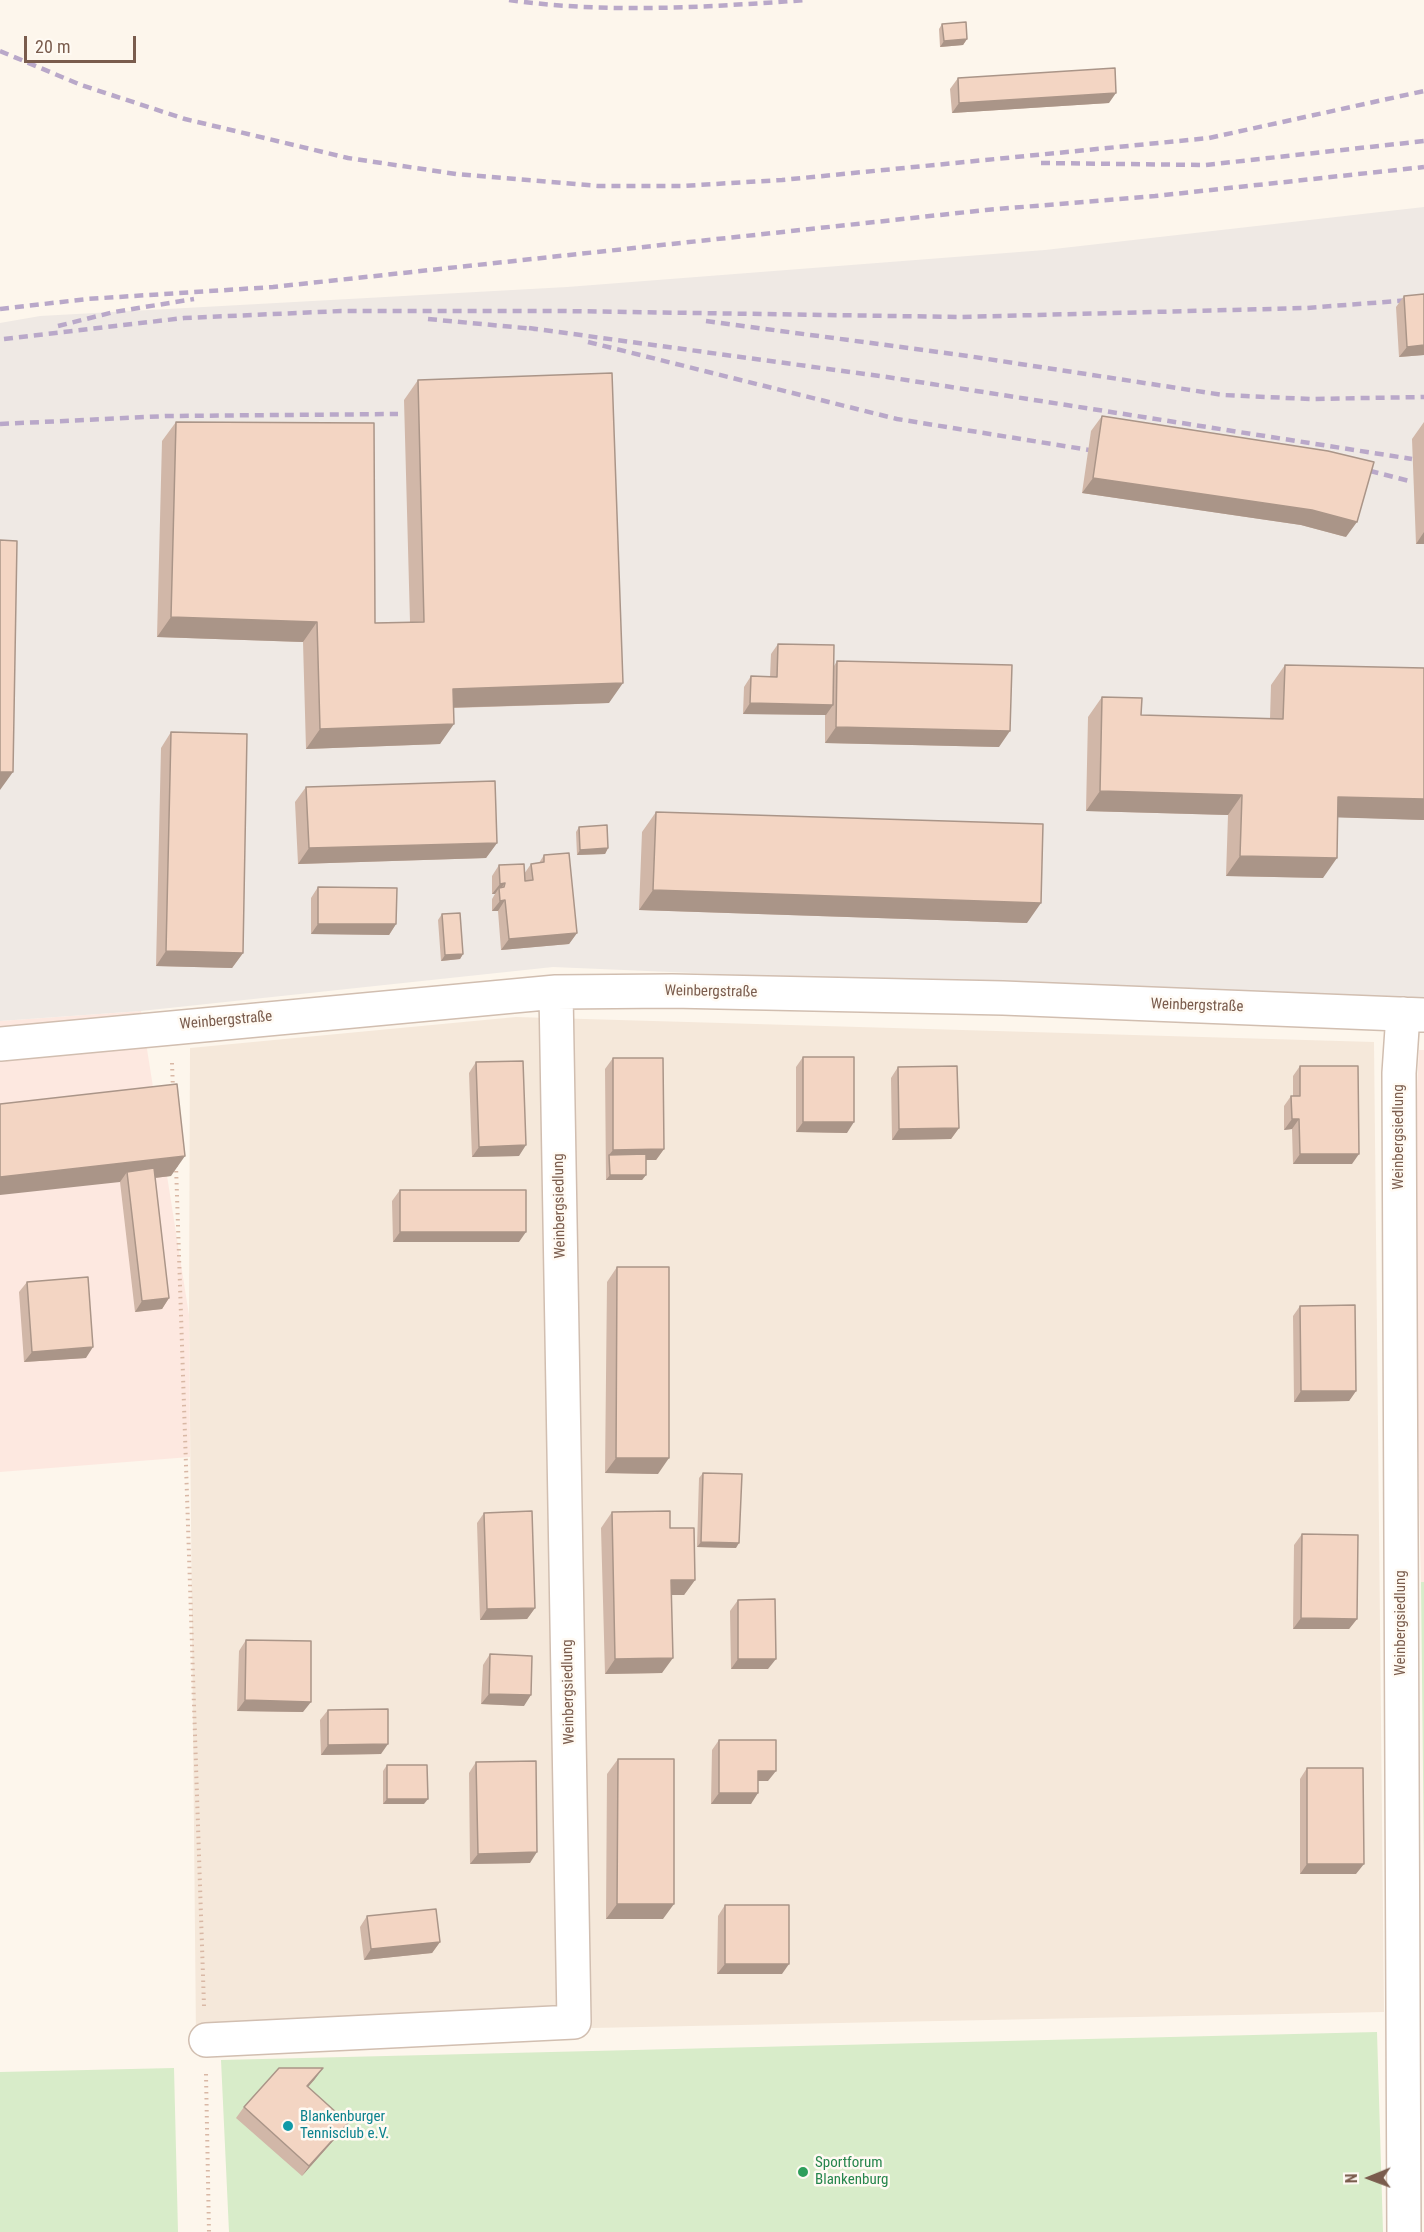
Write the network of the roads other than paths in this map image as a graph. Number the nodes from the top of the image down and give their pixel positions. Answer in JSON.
{"nodes":[{"id":1,"x":556,"y":992,"type":"junction"},
{"id":2,"x":1413,"y":1015,"type":"edge"},
{"id":3,"x":0,"y":1044,"type":"edge"},
{"id":4,"x":206,"y":2040,"type":"road end"},
{"id":5,"x":1404,"y":2232,"type":"edge"}],
"edges":[{"from":1,"to":2,"type":"street","name":"Weinbergstraße"},
{"from":1,"to":3,"type":"street","name":"Weinbergstraße"},
{"from":1,"to":4,"type":"street","name":"Weinbergsiedlung"},
{"from":2,"to":5,"type":"street","name":"Weinbergsiedlung"}]}
